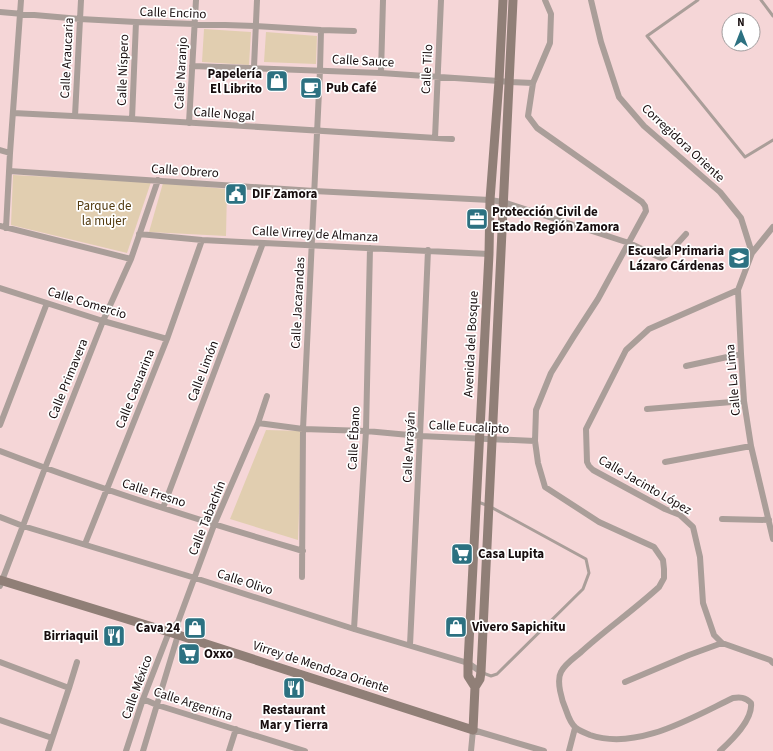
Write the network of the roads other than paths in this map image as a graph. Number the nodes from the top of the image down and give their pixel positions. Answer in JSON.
{"nodes":[{"id":1,"x":21,"y":0,"type":"edge"},
{"id":2,"x":81,"y":0,"type":"edge"},
{"id":3,"x":196,"y":0,"type":"edge"},
{"id":4,"x":257,"y":0,"type":"edge"},
{"id":5,"x":383,"y":0,"type":"edge"},
{"id":6,"x":442,"y":0,"type":"edge"},
{"id":7,"x":503,"y":0,"type":"edge"},
{"id":8,"x":513,"y":0,"type":"edge"},
{"id":9,"x":545,"y":0,"type":"edge"},
{"id":10,"x":591,"y":0,"type":"edge"},
{"id":11,"x":698,"y":0,"type":"edge"},
{"id":12,"x":761,"y":0,"type":"edge"},
{"id":13,"x":0,"y":12,"type":"edge"},
{"id":14,"x":20,"y":14,"type":"junction"},
{"id":15,"x":773,"y":16,"type":"edge"},
{"id":16,"x":80,"y":19,"type":"junction"},
{"id":17,"x":136,"y":22,"type":"junction"},
{"id":18,"x":195,"y":24,"type":"junction"},
{"id":19,"x":255,"y":26,"type":"junction"},
{"id":20,"x":321,"y":30,"type":"junction"},
{"id":21,"x":354,"y":31,"type":"dead end"},
{"id":22,"x":192,"y":66,"type":"junction"},
{"id":23,"x":254,"y":67,"type":"junction"},
{"id":24,"x":320,"y":70,"type":"junction"},
{"id":25,"x":381,"y":72,"type":"junction"},
{"id":26,"x":438,"y":76,"type":"junction"},
{"id":27,"x":499,"y":81,"type":"junction"},
{"id":28,"x":510,"y":82,"type":"junction"},
{"id":29,"x":533,"y":83,"type":"junction"},
{"id":30,"x":13,"y":112,"type":"junction"},
{"id":31,"x":75,"y":116,"type":"junction"},
{"id":32,"x":132,"y":119,"type":"junction"},
{"id":33,"x":189,"y":123,"type":"junction"},
{"id":34,"x":317,"y":131,"type":"junction"},
{"id":35,"x":435,"y":138,"type":"junction"},
{"id":36,"x":452,"y":139,"type":"dead end"},
{"id":37,"x":773,"y":140,"type":"edge"},
{"id":38,"x":0,"y":150,"type":"edge"},
{"id":39,"x":10,"y":152,"type":"junction"},
{"id":40,"x":9,"y":171,"type":"junction"},
{"id":41,"x":158,"y":180,"type":"junction"},
{"id":42,"x":314,"y":191,"type":"junction"},
{"id":43,"x":490,"y":200,"type":"junction"},
{"id":44,"x":504,"y":202,"type":"junction"},
{"id":45,"x":3,"y":227,"type":"edge"},
{"id":46,"x":773,"y":228,"type":"edge"},
{"id":47,"x":140,"y":234,"type":"junction"},
{"id":48,"x":686,"y":234,"type":"dead end"},
{"id":49,"x":202,"y":240,"type":"junction"},
{"id":50,"x":263,"y":243,"type":"junction"},
{"id":51,"x":629,"y":243,"type":"junction"},
{"id":52,"x":311,"y":246,"type":"junction"},
{"id":53,"x":370,"y":248,"type":"junction"},
{"id":54,"x":428,"y":250,"type":"junction"},
{"id":55,"x":752,"y":253,"type":"junction"},
{"id":56,"x":489,"y":254,"type":"junction"},
{"id":57,"x":131,"y":259,"type":"junction"},
{"id":58,"x":0,"y":288,"type":"edge"},
{"id":59,"x":738,"y":290,"type":"junction"},
{"id":60,"x":47,"y":303,"type":"junction"},
{"id":61,"x":104,"y":321,"type":"junction"},
{"id":62,"x":167,"y":339,"type":"junction"},
{"id":63,"x":741,"y":354,"type":"junction"},
{"id":64,"x":686,"y":366,"type":"dead end"},
{"id":65,"x":267,"y":396,"type":"dead end"},
{"id":66,"x":744,"y":401,"type":"junction"},
{"id":67,"x":647,"y":409,"type":"dead end"},
{"id":68,"x":258,"y":423,"type":"junction"},
{"id":69,"x":0,"y":425,"type":"edge"},
{"id":70,"x":303,"y":429,"type":"junction"},
{"id":71,"x":366,"y":431,"type":"junction"},
{"id":72,"x":420,"y":436,"type":"junction"},
{"id":73,"x":480,"y":438,"type":"junction"},
{"id":74,"x":492,"y":439,"type":"junction"},
{"id":75,"x":535,"y":441,"type":"junction"},
{"id":76,"x":751,"y":446,"type":"junction"},
{"id":77,"x":0,"y":451,"type":"edge"},
{"id":78,"x":666,"y":462,"type":"dead end"},
{"id":79,"x":44,"y":468,"type":"junction"},
{"id":80,"x":106,"y":489,"type":"junction"},
{"id":81,"x":476,"y":502,"type":"junction"},
{"id":82,"x":489,"y":506,"type":"junction"},
{"id":83,"x":163,"y":508,"type":"junction"},
{"id":84,"x":0,"y":517,"type":"edge"},
{"id":85,"x":722,"y":519,"type":"dead end"},
{"id":86,"x":769,"y":520,"type":"junction"},
{"id":87,"x":214,"y":525,"type":"junction"},
{"id":88,"x":23,"y":526,"type":"junction"},
{"id":89,"x":773,"y":539,"type":"edge"},
{"id":90,"x":85,"y":544,"type":"junction"},
{"id":91,"x":302,"y":551,"type":"junction"},
{"id":92,"x":302,"y":577,"type":"dead end"},
{"id":93,"x":195,"y":578,"type":"junction"},
{"id":94,"x":1,"y":582,"type":"edge"},
{"id":95,"x":354,"y":629,"type":"junction"},
{"id":96,"x":174,"y":633,"type":"junction"},
{"id":97,"x":722,"y":643,"type":"junction"},
{"id":98,"x":410,"y":645,"type":"junction"},
{"id":99,"x":0,"y":662,"type":"edge"},
{"id":100,"x":77,"y":662,"type":"dead end"},
{"id":101,"x":468,"y":662,"type":"junction"},
{"id":102,"x":773,"y":663,"type":"edge"},
{"id":103,"x":481,"y":672,"type":"junction"},
{"id":104,"x":625,"y":682,"type":"dead end"},
{"id":105,"x":475,"y":687,"type":"junction"},
{"id":106,"x":70,"y":688,"type":"junction"},
{"id":107,"x":143,"y":700,"type":"junction"},
{"id":108,"x":157,"y":705,"type":"junction"},
{"id":109,"x":0,"y":720,"type":"edge"},
{"id":110,"x":575,"y":728,"type":"junction"},
{"id":111,"x":236,"y":729,"type":"junction"},
{"id":112,"x":473,"y":730,"type":"junction"},
{"id":113,"x":52,"y":738,"type":"junction"},
{"id":114,"x":48,"y":751,"type":"edge"},
{"id":115,"x":126,"y":751,"type":"edge"},
{"id":116,"x":143,"y":751,"type":"edge"},
{"id":117,"x":229,"y":751,"type":"edge"},
{"id":118,"x":305,"y":751,"type":"edge"},
{"id":119,"x":471,"y":751,"type":"edge"},
{"id":120,"x":544,"y":751,"type":"edge"},
{"id":121,"x":569,"y":751,"type":"edge"},
{"id":122,"x":720,"y":751,"type":"edge"}],
"edges":[{"from":1,"to":14,"type":"street"},
{"from":2,"to":16,"type":"street","name":"Calle Araucaria"},
{"from":3,"to":18,"type":"street","name":"Calle Naranjo"},
{"from":4,"to":19,"type":"street"},
{"from":5,"to":25,"type":"street"},
{"from":6,"to":26,"type":"street","name":"Calle Tilo"},
{"from":7,"to":27,"type":"street","name":"Avenida del Bosque"},
{"from":8,"to":28,"type":"street","name":"Avenida del Bosque"},
{"from":9,"to":29,"type":"street"},
{"from":10,"to":55,"type":"street","name":"Corregidora Oriente"},
{"from":11,"to":37,"type":"lane"},
{"from":12,"to":15,"type":"lane"},
{"from":13,"to":14,"type":"street","name":"Calle Encino"},
{"from":14,"to":16,"type":"street","name":"Calle Encino"},
{"from":14,"to":30,"type":"street"},
{"from":16,"to":17,"type":"street","name":"Calle Encino"},
{"from":16,"to":31,"type":"street","name":"Calle Araucaria"},
{"from":17,"to":18,"type":"street","name":"Calle Encino"},
{"from":17,"to":32,"type":"street","name":"Calle Níspero"},
{"from":18,"to":19,"type":"street","name":"Calle Encino"},
{"from":18,"to":22,"type":"street","name":"Calle Naranjo"},
{"from":19,"to":20,"type":"street","name":"Calle Encino"},
{"from":19,"to":23,"type":"street"},
{"from":20,"to":21,"type":"street","name":"Calle Encino"},
{"from":20,"to":24,"type":"street","name":"Calle Jacarandas"},
{"from":22,"to":23,"type":"street","name":"Calle Sauce"},
{"from":22,"to":33,"type":"street","name":"Calle Naranjo"},
{"from":23,"to":24,"type":"street","name":"Calle Sauce"},
{"from":24,"to":25,"type":"street","name":"Calle Sauce"},
{"from":24,"to":34,"type":"street","name":"Calle Jacarandas"},
{"from":25,"to":26,"type":"street","name":"Calle Sauce"},
{"from":26,"to":27,"type":"street","name":"Calle Sauce"},
{"from":26,"to":35,"type":"street","name":"Calle Tilo"},
{"from":27,"to":28,"type":"street","name":"Calle Sauce"},
{"from":27,"to":43,"type":"street","name":"Avenida del Bosque"},
{"from":28,"to":29,"type":"street","name":"Calle Sauce"},
{"from":28,"to":44,"type":"street","name":"Avenida del Bosque"},
{"from":29,"to":51,"type":"street"},
{"from":30,"to":31,"type":"street","name":"Calle Nogal"},
{"from":30,"to":39,"type":"street"},
{"from":31,"to":32,"type":"street","name":"Calle Nogal"},
{"from":32,"to":33,"type":"street","name":"Calle Nogal"},
{"from":33,"to":34,"type":"street","name":"Calle Nogal"},
{"from":34,"to":35,"type":"street","name":"Calle Nogal"},
{"from":34,"to":42,"type":"street","name":"Calle Jacarandas"},
{"from":35,"to":36,"type":"street","name":"Calle Nogal"},
{"from":38,"to":39,"type":"street"},
{"from":39,"to":40,"type":"street"},
{"from":40,"to":41,"type":"street","name":"Calle Obrero"},
{"from":40,"to":45,"type":"street"},
{"from":41,"to":42,"type":"street","name":"Calle Obrero"},
{"from":41,"to":47,"type":"street","name":"Calle Primavera"},
{"from":42,"to":43,"type":"street","name":"Calle Obrero"},
{"from":42,"to":52,"type":"street","name":"Calle Jacarandas"},
{"from":43,"to":44,"type":"street","name":"Calle Obrero"},
{"from":43,"to":56,"type":"street","name":"Avenida del Bosque"},
{"from":44,"to":51,"type":"street","name":"Calle Obrero"},
{"from":44,"to":74,"type":"street","name":"Avenida del Bosque"},
{"from":45,"to":57,"type":"street"},
{"from":46,"to":55,"type":"street","name":"Calle La Lima"},
{"from":47,"to":49,"type":"street","name":"Calle Virrey de Almanza"},
{"from":47,"to":57,"type":"street","name":"Calle Primavera"},
{"from":48,"to":51,"type":"street","name":"Calle Obrero"},
{"from":49,"to":50,"type":"street","name":"Calle Virrey de Almanza"},
{"from":49,"to":62,"type":"street","name":"Calle Casuarina"},
{"from":50,"to":52,"type":"street","name":"Calle Virrey de Almanza"},
{"from":50,"to":83,"type":"street","name":"Calle Limón"},
{"from":51,"to":75,"type":"street"},
{"from":52,"to":53,"type":"street","name":"Calle Virrey de Almanza"},
{"from":52,"to":70,"type":"street","name":"Calle Jacarandas"},
{"from":53,"to":54,"type":"street","name":"Calle Virrey de Almanza"},
{"from":53,"to":71,"type":"street","name":"Calle Ébano"},
{"from":54,"to":56,"type":"street","name":"Calle Virrey de Almanza"},
{"from":54,"to":72,"type":"street","name":"Calle Arrayán"},
{"from":55,"to":59,"type":"street","name":"Calle La Lima"},
{"from":56,"to":73,"type":"street","name":"Avenida del Bosque"},
{"from":57,"to":61,"type":"street","name":"Calle Primavera"},
{"from":58,"to":60,"type":"street","name":"Calle Comercio"},
{"from":59,"to":63,"type":"street","name":"Calle La Lima"},
{"from":59,"to":97,"type":"street","name":"Calle Jacinto López"},
{"from":60,"to":61,"type":"street","name":"Calle Comercio"},
{"from":60,"to":69,"type":"street"},
{"from":61,"to":62,"type":"street","name":"Calle Comercio"},
{"from":61,"to":79,"type":"street","name":"Calle Primavera"},
{"from":62,"to":80,"type":"street","name":"Calle Casuarina"},
{"from":63,"to":64,"type":"street"},
{"from":63,"to":66,"type":"street","name":"Calle La Lima"},
{"from":65,"to":68,"type":"street","name":"Calle Tabachín"},
{"from":66,"to":67,"type":"street"},
{"from":66,"to":76,"type":"street","name":"Calle La Lima"},
{"from":68,"to":70,"type":"street","name":"Calle Eucalipto"},
{"from":68,"to":87,"type":"street","name":"Calle Tabachín"},
{"from":70,"to":71,"type":"street","name":"Calle Eucalipto"},
{"from":70,"to":91,"type":"street","name":"Calle Jacarandas"},
{"from":71,"to":72,"type":"street","name":"Calle Eucalipto"},
{"from":71,"to":95,"type":"street","name":"Calle Ébano"},
{"from":72,"to":73,"type":"street","name":"Calle Eucalipto"},
{"from":72,"to":98,"type":"street","name":"Calle Arrayán"},
{"from":73,"to":74,"type":"street","name":"Calle Eucalipto"},
{"from":73,"to":81,"type":"street","name":"Avenida del Bosque"},
{"from":74,"to":75,"type":"street","name":"Calle Eucalipto"},
{"from":74,"to":82,"type":"street","name":"Avenida del Bosque"},
{"from":75,"to":110,"type":"street"},
{"from":76,"to":78,"type":"street"},
{"from":76,"to":86,"type":"street","name":"Calle La Lima"},
{"from":77,"to":79,"type":"street","name":"Calle Fresno"},
{"from":79,"to":80,"type":"street","name":"Calle Fresno"},
{"from":79,"to":88,"type":"street","name":"Calle Primavera"},
{"from":80,"to":83,"type":"street","name":"Calle Fresno"},
{"from":80,"to":90,"type":"street","name":"Calle Casuarina"},
{"from":81,"to":82,"type":"lane"},
{"from":81,"to":101,"type":"street","name":"Avenida del Bosque"},
{"from":82,"to":103,"type":"street","name":"Avenida del Bosque"},
{"from":82,"to":103,"type":"lane"},
{"from":83,"to":87,"type":"street","name":"Calle Fresno"},
{"from":84,"to":88,"type":"street","name":"Calle Olivo"},
{"from":85,"to":86,"type":"street"},
{"from":86,"to":89,"type":"street","name":"Calle La Lima"},
{"from":87,"to":91,"type":"street","name":"Calle Fresno"},
{"from":87,"to":93,"type":"street","name":"Calle Tabachín"},
{"from":88,"to":90,"type":"street","name":"Calle Olivo"},
{"from":88,"to":94,"type":"street","name":"Calle Primavera"},
{"from":90,"to":93,"type":"street","name":"Calle Olivo"},
{"from":91,"to":92,"type":"street","name":"Calle Jacarandas"},
{"from":93,"to":95,"type":"street","name":"Calle Olivo"},
{"from":93,"to":96,"type":"street","name":"Calle Tabachín"},
{"from":94,"to":96,"type":"street","name":"Virrey de Mendoza Oriente"},
{"from":95,"to":98,"type":"street","name":"Calle Olivo"},
{"from":96,"to":107,"type":"street","name":"Calle México"},
{"from":96,"to":108,"type":"street","name":"Calle México"},
{"from":96,"to":112,"type":"street","name":"Virrey de Mendoza Oriente"},
{"from":97,"to":102,"type":"street"},
{"from":97,"to":104,"type":"street"},
{"from":98,"to":101,"type":"street","name":"Calle Olivo"},
{"from":99,"to":106,"type":"street"},
{"from":100,"to":106,"type":"street"},
{"from":101,"to":103,"type":"street","name":"Calle Olivo"},
{"from":101,"to":105,"type":"street","name":"Avenida del Bosque"},
{"from":103,"to":105,"type":"street","name":"Avenida del Bosque"},
{"from":105,"to":112,"type":"street","name":"Avenida del Bosque"},
{"from":106,"to":113,"type":"street"},
{"from":107,"to":108,"type":"street","name":"Calle Argentina"},
{"from":107,"to":115,"type":"street","name":"Calle México"},
{"from":108,"to":111,"type":"street","name":"Calle Argentina"},
{"from":108,"to":116,"type":"street","name":"Calle México"},
{"from":109,"to":113,"type":"street"},
{"from":110,"to":121,"type":"street"},
{"from":110,"to":122,"type":"street"},
{"from":111,"to":117,"type":"street"},
{"from":111,"to":118,"type":"street","name":"Calle Argentina"},
{"from":112,"to":119,"type":"street","name":"Avenida del Bosque"},
{"from":112,"to":120,"type":"street"},
{"from":113,"to":114,"type":"street"}]}
